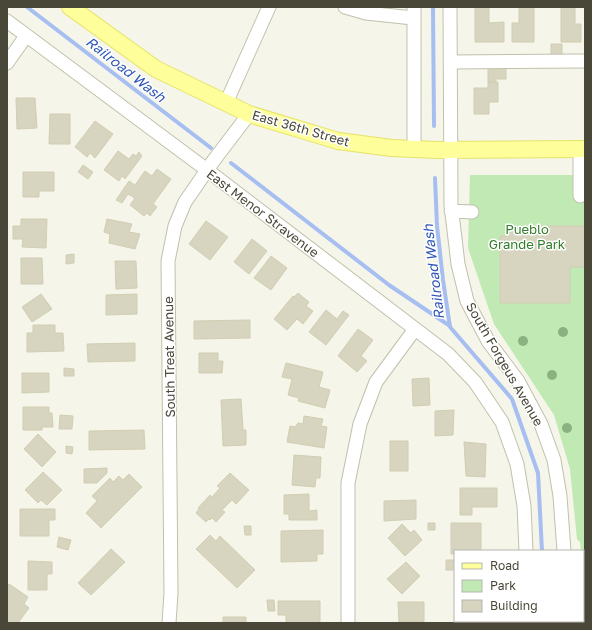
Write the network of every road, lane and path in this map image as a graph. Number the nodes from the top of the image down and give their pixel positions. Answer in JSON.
{"nodes":[{"id":1,"x":70,"y":7,"type":"edge"},
{"id":2,"x":269,"y":7,"type":"edge"},
{"id":3,"x":345,"y":7,"type":"edge"},
{"id":4,"x":450,"y":7,"type":"edge"},
{"id":5,"x":414,"y":12,"type":"edge"},
{"id":6,"x":7,"y":21,"type":"edge"},
{"id":7,"x":26,"y":36,"type":"junction"},
{"id":8,"x":585,"y":61,"type":"edge"},
{"id":9,"x":450,"y":62,"type":"junction"},
{"id":10,"x":7,"y":63,"type":"edge"},
{"id":11,"x":226,"y":103,"type":"junction"},
{"id":12,"x":249,"y":114,"type":"junction"},
{"id":13,"x":414,"y":149,"type":"junction"},
{"id":14,"x":583,"y":149,"type":"edge"},
{"id":15,"x":450,"y":150,"type":"junction"},
{"id":16,"x":207,"y":170,"type":"junction"},
{"id":17,"x":580,"y":196,"type":"dead end"},
{"id":18,"x":451,"y":211,"type":"junction"},
{"id":19,"x":472,"y":212,"type":"dead end"},
{"id":20,"x":415,"y":328,"type":"junction"},
{"id":21,"x":526,"y":550,"type":"edge"},
{"id":22,"x":564,"y":550,"type":"edge"},
{"id":23,"x":169,"y":623,"type":"edge"},
{"id":24,"x":348,"y":623,"type":"edge"}],
"edges":[{"from":1,"to":11,"type":"main road","name":"East 36th Street"},
{"from":2,"to":11,"type":"street"},
{"from":3,"to":5,"type":"street"},
{"from":4,"to":9,"type":"street","name":"South Forgeus Avenue"},
{"from":5,"to":13,"type":"street"},
{"from":6,"to":7,"type":"street","name":"East Menor Stravenue"},
{"from":7,"to":10,"type":"street"},
{"from":7,"to":16,"type":"street","name":"East Menor Stravenue"},
{"from":8,"to":9,"type":"street"},
{"from":9,"to":15,"type":"street","name":"South Forgeus Avenue"},
{"from":11,"to":12,"type":"main road","name":"East 36th Street"},
{"from":12,"to":13,"type":"main road","name":"East 36th Street"},
{"from":12,"to":16,"type":"street","name":"South Treat Avenue"},
{"from":13,"to":15,"type":"main road","name":"East 36th Street"},
{"from":14,"to":15,"type":"main road","name":"East 36th Street"},
{"from":14,"to":17,"type":"street"},
{"from":15,"to":18,"type":"street","name":"South Forgeus Avenue"},
{"from":16,"to":20,"type":"street","name":"East Menor Stravenue"},
{"from":16,"to":23,"type":"street","name":"South Treat Avenue"},
{"from":18,"to":19,"type":"street"},
{"from":18,"to":22,"type":"street","name":"South Forgeus Avenue"},
{"from":20,"to":21,"type":"street","name":"East Menor Stravenue"},
{"from":20,"to":24,"type":"street"}]}
